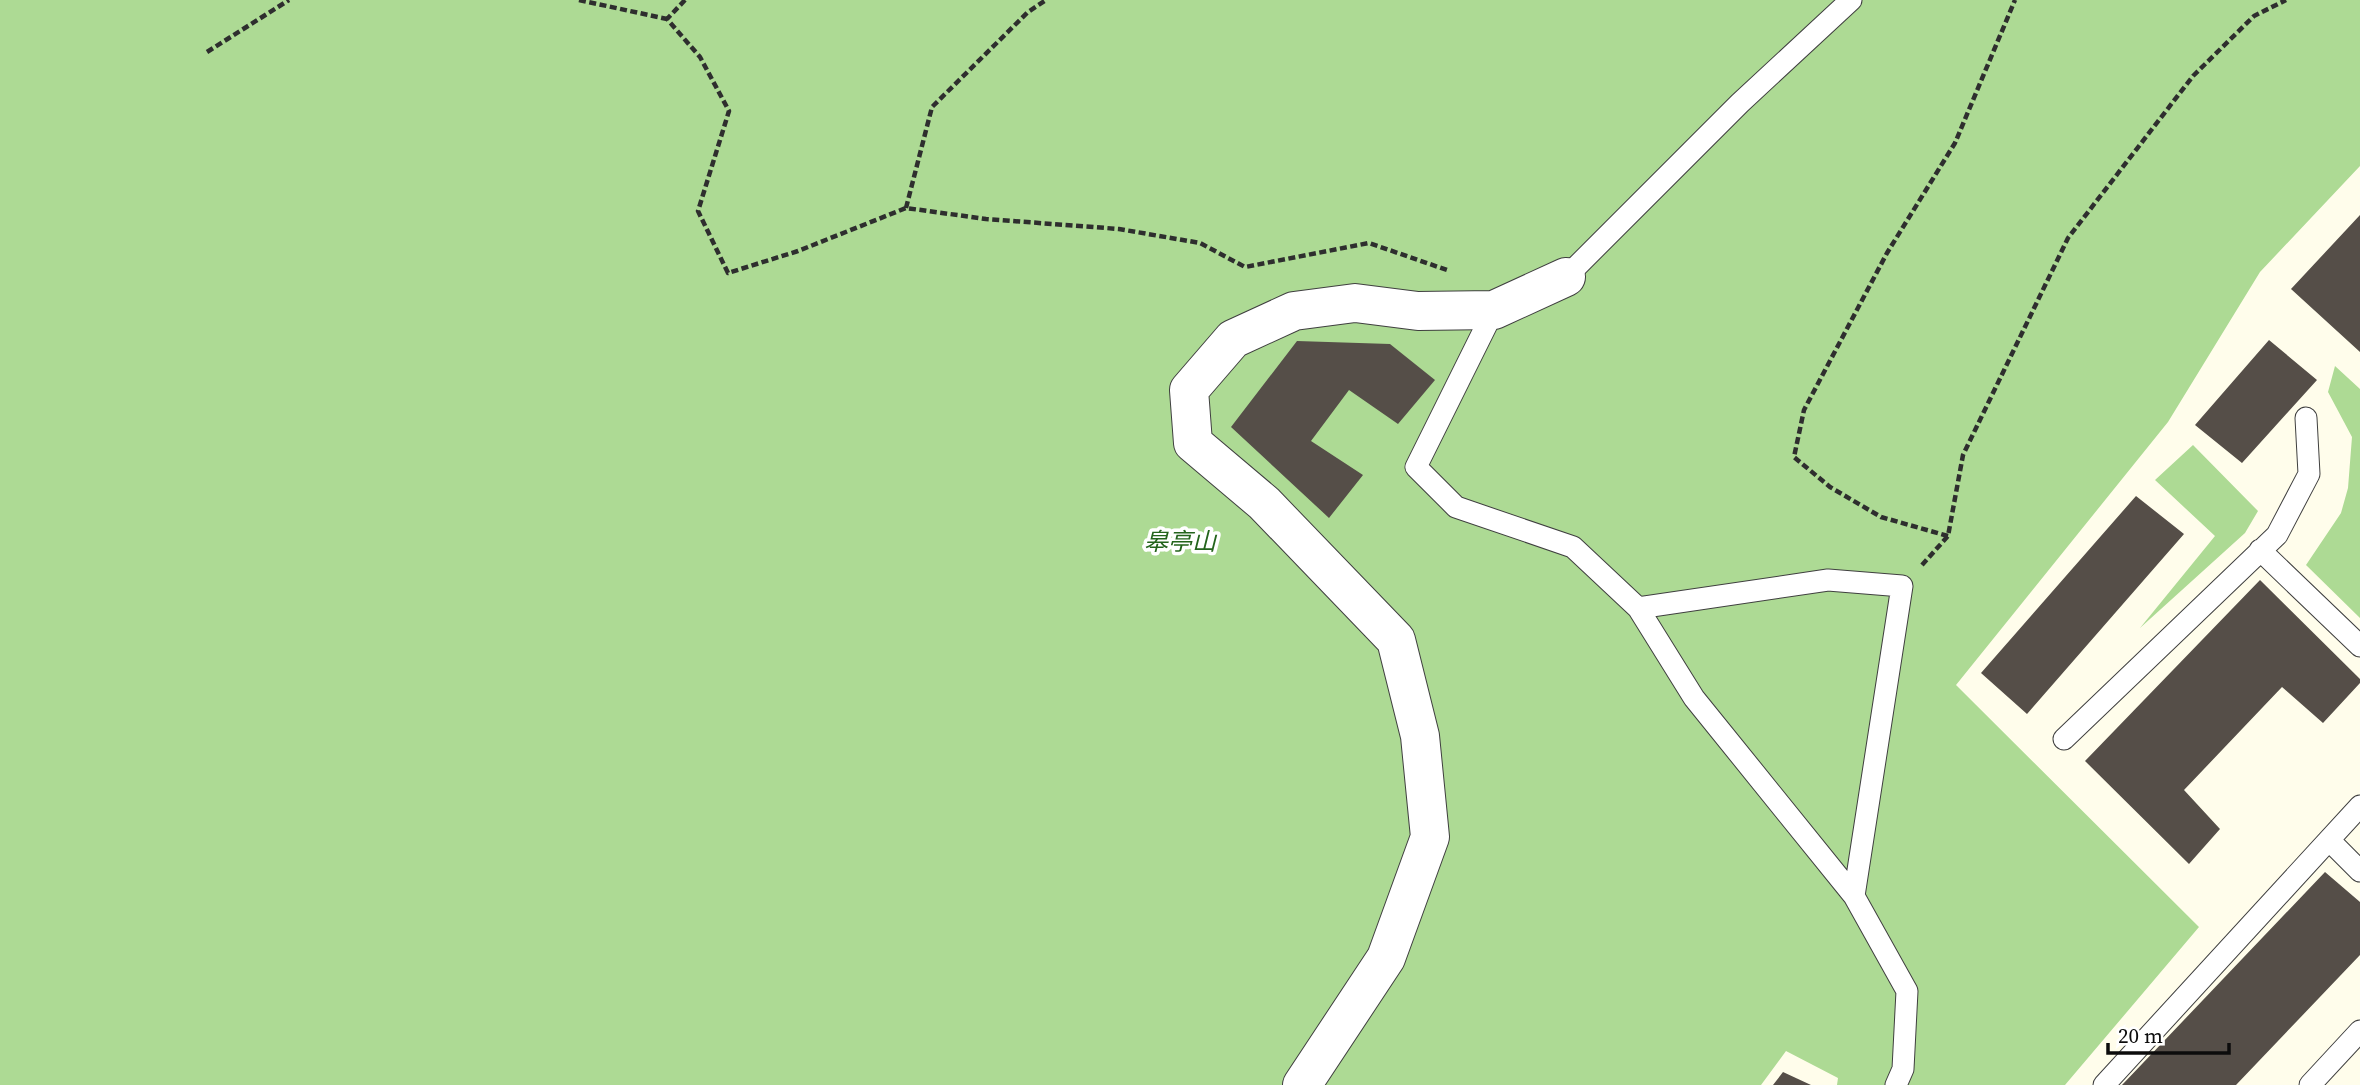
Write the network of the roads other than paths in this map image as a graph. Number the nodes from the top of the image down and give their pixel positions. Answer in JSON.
{"nodes":[{"id":1,"x":1851,"y":0,"type":"edge"},
{"id":2,"x":1566,"y":277,"type":"joint"},
{"id":3,"x":1494,"y":310,"type":"junction"},
{"id":4,"x":2306,"y":418,"type":"dead end"},
{"id":5,"x":2260,"y":550,"type":"junction"},
{"id":6,"x":1638,"y":608,"type":"junction"},
{"id":7,"x":2360,"y":646,"type":"edge"},
{"id":8,"x":2064,"y":739,"type":"dead end"},
{"id":9,"x":2360,"y":806,"type":"edge"},
{"id":10,"x":2329,"y":840,"type":"junction"},
{"id":11,"x":2360,"y":871,"type":"edge"},
{"id":12,"x":1854,"y":896,"type":"junction"},
{"id":13,"x":2360,"y":1031,"type":"edge"},
{"id":14,"x":1302,"y":1085,"type":"edge"},
{"id":15,"x":1896,"y":1085,"type":"edge"},
{"id":16,"x":2104,"y":1085,"type":"edge"},
{"id":17,"x":2310,"y":1085,"type":"edge"}],
"edges":[{"from":1,"to":2,"type":"lane"},
{"from":2,"to":3,"type":"street"},
{"from":3,"to":6,"type":"lane"},
{"from":3,"to":14,"type":"street"},
{"from":4,"to":5,"type":"lane"},
{"from":5,"to":7,"type":"lane"},
{"from":5,"to":8,"type":"lane"},
{"from":6,"to":12,"type":"lane"},
{"from":6,"to":12,"type":"lane"},
{"from":9,"to":10,"type":"lane"},
{"from":10,"to":11,"type":"lane"},
{"from":10,"to":16,"type":"lane"},
{"from":12,"to":15,"type":"lane"},
{"from":13,"to":17,"type":"lane"}]}
